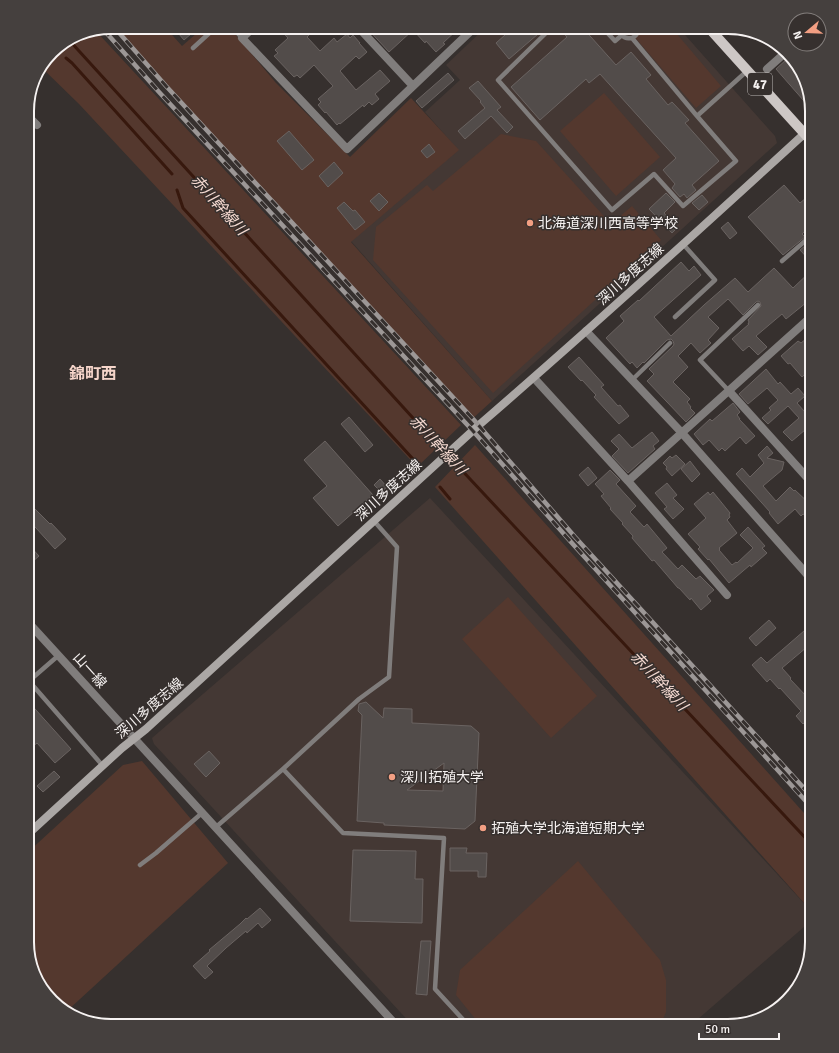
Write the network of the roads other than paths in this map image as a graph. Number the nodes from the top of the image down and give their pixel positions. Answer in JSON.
{"nodes":[{"id":1,"x":208,"y":34,"type":"edge"},
{"id":2,"x":238,"y":34,"type":"edge"},
{"id":3,"x":246,"y":34,"type":"edge"},
{"id":4,"x":365,"y":34,"type":"edge"},
{"id":5,"x":465,"y":34,"type":"edge"},
{"id":6,"x":545,"y":34,"type":"edge"},
{"id":7,"x":608,"y":34,"type":"edge"},
{"id":8,"x":637,"y":34,"type":"edge"},
{"id":9,"x":714,"y":34,"type":"edge"},
{"id":10,"x":622,"y":36,"type":"joint"},
{"id":11,"x":242,"y":38,"type":"junction"},
{"id":12,"x":632,"y":38,"type":"junction"},
{"id":13,"x":193,"y":48,"type":"dead end"},
{"id":14,"x":782,"y":56,"type":"edge"},
{"id":15,"x":767,"y":69,"type":"dead end"},
{"id":16,"x":747,"y":70,"type":"junction"},
{"id":17,"x":414,"y":86,"type":"junction"},
{"id":18,"x":697,"y":116,"type":"junction"},
{"id":19,"x":34,"y":122,"type":"edge"},
{"id":20,"x":37,"y":125,"type":"dead end"},
{"id":21,"x":804,"y":134,"type":"joint"},
{"id":22,"x":805,"y":240,"type":"edge"},
{"id":23,"x":683,"y":244,"type":"junction"},
{"id":24,"x":782,"y":261,"type":"dead end"},
{"id":25,"x":758,"y":305,"type":"dead end"},
{"id":26,"x":675,"y":317,"type":"dead end"},
{"id":27,"x":805,"y":322,"type":"edge"},
{"id":28,"x":586,"y":331,"type":"junction"},
{"id":29,"x":670,"y":343,"type":"dead end"},
{"id":30,"x":534,"y":378,"type":"junction"},
{"id":31,"x":632,"y":380,"type":"junction"},
{"id":32,"x":729,"y":391,"type":"junction"},
{"id":33,"x":682,"y":433,"type":"junction"},
{"id":34,"x":805,"y":475,"type":"edge"},
{"id":35,"x":628,"y":482,"type":"junction"},
{"id":36,"x":374,"y":522,"type":"junction"},
{"id":37,"x":805,"y":572,"type":"edge"},
{"id":38,"x":727,"y":595,"type":"dead end"},
{"id":39,"x":34,"y":628,"type":"edge"},
{"id":40,"x":59,"y":655,"type":"junction"},
{"id":41,"x":34,"y":677,"type":"edge"},
{"id":42,"x":34,"y":687,"type":"edge"},
{"id":43,"x":134,"y":738,"type":"junction"},
{"id":44,"x":103,"y":766,"type":"junction"},
{"id":45,"x":283,"y":769,"type":"junction"},
{"id":46,"x":202,"y":813,"type":"junction"},
{"id":47,"x":216,"y":826,"type":"junction"},
{"id":48,"x":34,"y":829,"type":"edge"},
{"id":49,"x":140,"y":865,"type":"dead end"},
{"id":50,"x":391,"y":1019,"type":"edge"},
{"id":51,"x":463,"y":1019,"type":"edge"}],
"edges":[{"from":1,"to":13,"type":"lane"},
{"from":2,"to":11,"type":"lane"},
{"from":3,"to":11,"type":"street"},
{"from":4,"to":17,"type":"street"},
{"from":5,"to":17,"type":"street"},
{"from":6,"to":18,"type":"lane"},
{"from":7,"to":10,"type":"lane"},
{"from":8,"to":12,"type":"lane"},
{"from":9,"to":16,"type":"main road","number":"47"},
{"from":10,"to":12,"type":"lane"},
{"from":11,"to":17,"type":"street"},
{"from":12,"to":18,"type":"lane"},
{"from":14,"to":15,"type":"street"},
{"from":16,"to":18,"type":"lane"},
{"from":16,"to":21,"type":"main road","number":"47"},
{"from":19,"to":20,"type":"street"},
{"from":21,"to":23,"type":"main road","name":"深川多度志線"},
{"from":22,"to":24,"type":"lane"},
{"from":23,"to":26,"type":"lane"},
{"from":23,"to":28,"type":"main road","name":"深川多度志線"},
{"from":25,"to":32,"type":"lane"},
{"from":27,"to":32,"type":"street"},
{"from":28,"to":30,"type":"main road","name":"深川多度志線"},
{"from":28,"to":31,"type":"street"},
{"from":29,"to":31,"type":"lane"},
{"from":30,"to":35,"type":"street"},
{"from":30,"to":36,"type":"main road","name":"深川多度志線"},
{"from":31,"to":33,"type":"street"},
{"from":32,"to":33,"type":"street"},
{"from":32,"to":34,"type":"street"},
{"from":33,"to":35,"type":"street"},
{"from":33,"to":37,"type":"street"},
{"from":35,"to":38,"type":"street"},
{"from":36,"to":43,"type":"main road","name":"深川多度志線"},
{"from":36,"to":45,"type":"lane"},
{"from":39,"to":40,"type":"street","name":"山一線"},
{"from":40,"to":41,"type":"lane"},
{"from":40,"to":43,"type":"street","name":"山一線"},
{"from":42,"to":44,"type":"lane"},
{"from":43,"to":44,"type":"main road","name":"深川多度志線"},
{"from":43,"to":46,"type":"street","name":"山一線"},
{"from":44,"to":48,"type":"main road","name":"深川多度志線"},
{"from":45,"to":47,"type":"lane"},
{"from":45,"to":51,"type":"lane"},
{"from":46,"to":47,"type":"street","name":"山一線"},
{"from":46,"to":49,"type":"lane"},
{"from":47,"to":50,"type":"street","name":"山一線"}]}
